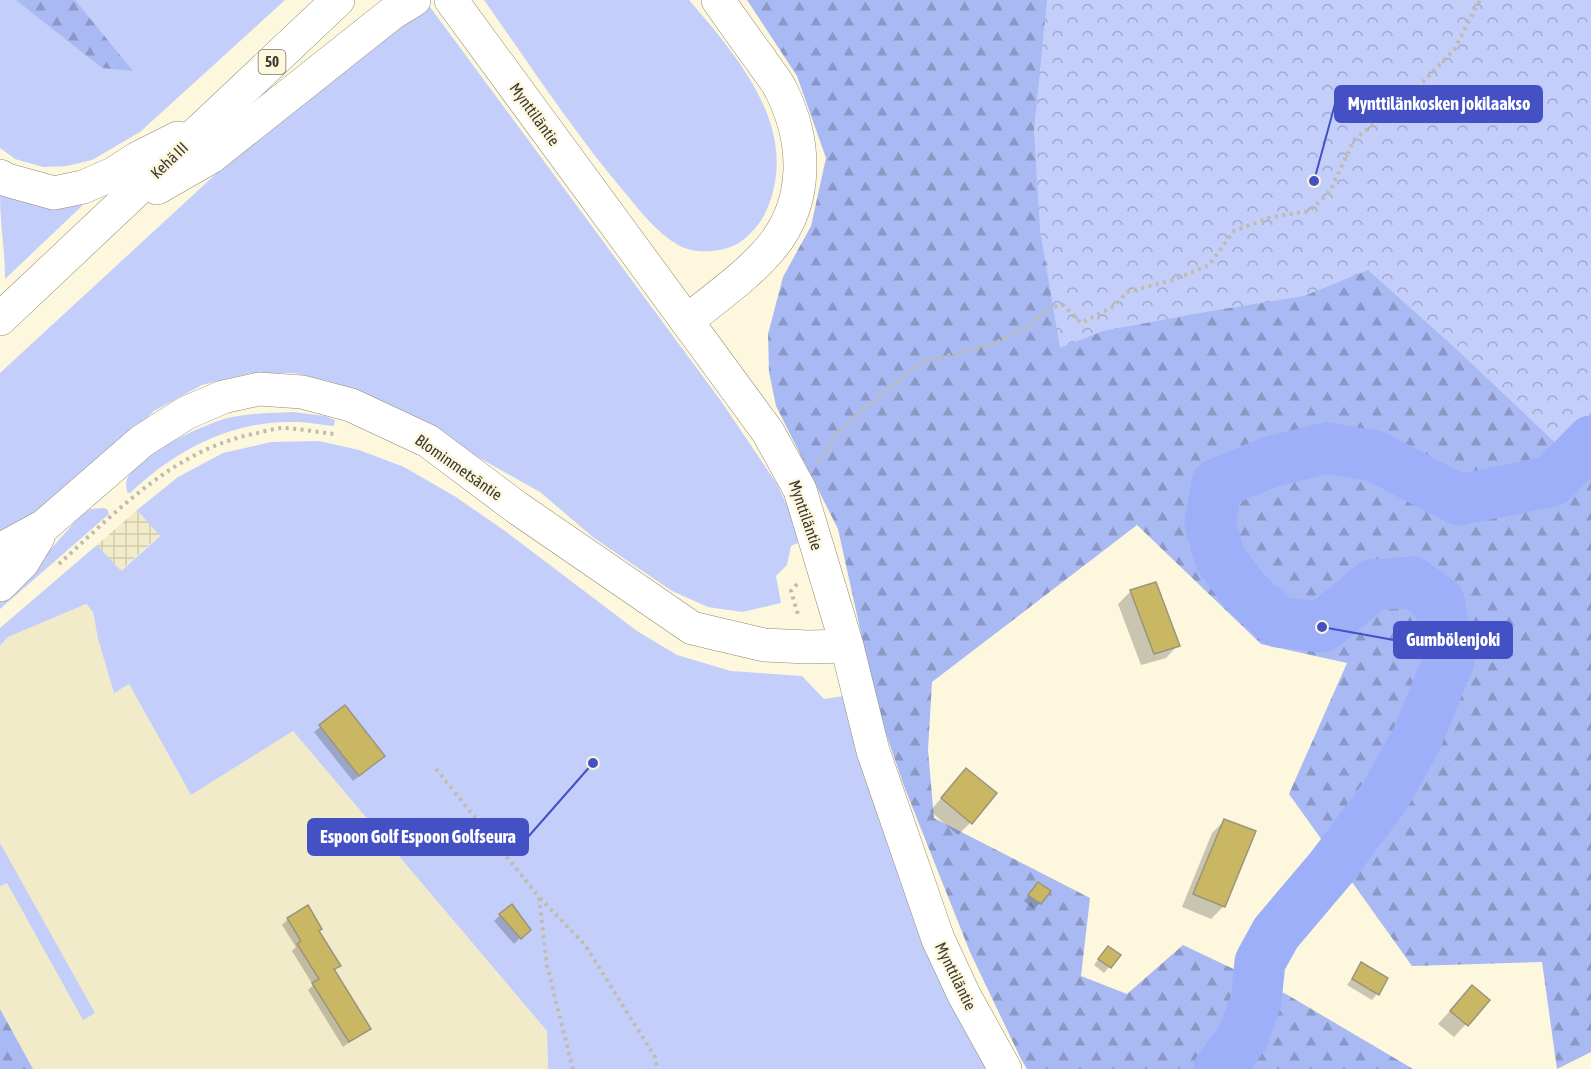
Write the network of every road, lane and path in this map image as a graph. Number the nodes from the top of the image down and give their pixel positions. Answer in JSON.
{"nodes":[{"id":1,"x":338,"y":0,"type":"edge"},
{"id":2,"x":414,"y":0,"type":"edge"},
{"id":3,"x":451,"y":0,"type":"edge"},
{"id":4,"x":718,"y":0,"type":"edge"},
{"id":5,"x":1480,"y":0,"type":"edge"},
{"id":6,"x":207,"y":124,"type":"junction"},
{"id":7,"x":0,"y":176,"type":"edge"},
{"id":8,"x":116,"y":211,"type":"junction"},
{"id":9,"x":0,"y":319,"type":"edge"},
{"id":10,"x":687,"y":321,"type":"junction"},
{"id":11,"x":335,"y":435,"type":"dead end"},
{"id":12,"x":800,"y":490,"type":"junction"},
{"id":13,"x":44,"y":526,"type":"junction"},
{"id":14,"x":0,"y":553,"type":"edge"},
{"id":15,"x":52,"y":570,"type":"dead end"},
{"id":16,"x":0,"y":585,"type":"edge"},
{"id":17,"x":847,"y":646,"type":"junction"},
{"id":18,"x":436,"y":769,"type":"dead end"},
{"id":19,"x":539,"y":897,"type":"junction"},
{"id":20,"x":573,"y":1069,"type":"edge"},
{"id":21,"x":657,"y":1069,"type":"edge"},
{"id":22,"x":1005,"y":1069,"type":"edge"}],
"edges":[{"from":1,"to":6,"type":"main road","name":"Kehä III","number":"50"},
{"from":2,"to":8,"type":"main road"},
{"from":3,"to":10,"type":"main road","name":"Mynttiläntie"},
{"from":4,"to":10,"type":"main road"},
{"from":5,"to":12,"type":"path"},
{"from":6,"to":7,"type":"main road"},
{"from":6,"to":8,"type":"main road","name":"Kehä III","number":"50"},
{"from":8,"to":9,"type":"main road","name":"Kehä III","number":"50"},
{"from":10,"to":12,"type":"main road","name":"Mynttiläntie"},
{"from":11,"to":15,"type":"path"},
{"from":12,"to":17,"type":"main road","name":"Mynttiläntie"},
{"from":13,"to":14,"type":"main road","name":"Blominmetsäntie"},
{"from":13,"to":16,"type":"main road","name":"Blominmetsäntie"},
{"from":13,"to":17,"type":"main road","name":"Blominmetsäntie"},
{"from":17,"to":22,"type":"main road","name":"Mynttiläntie"},
{"from":18,"to":19,"type":"path"},
{"from":19,"to":20,"type":"path"},
{"from":19,"to":21,"type":"path"}]}
